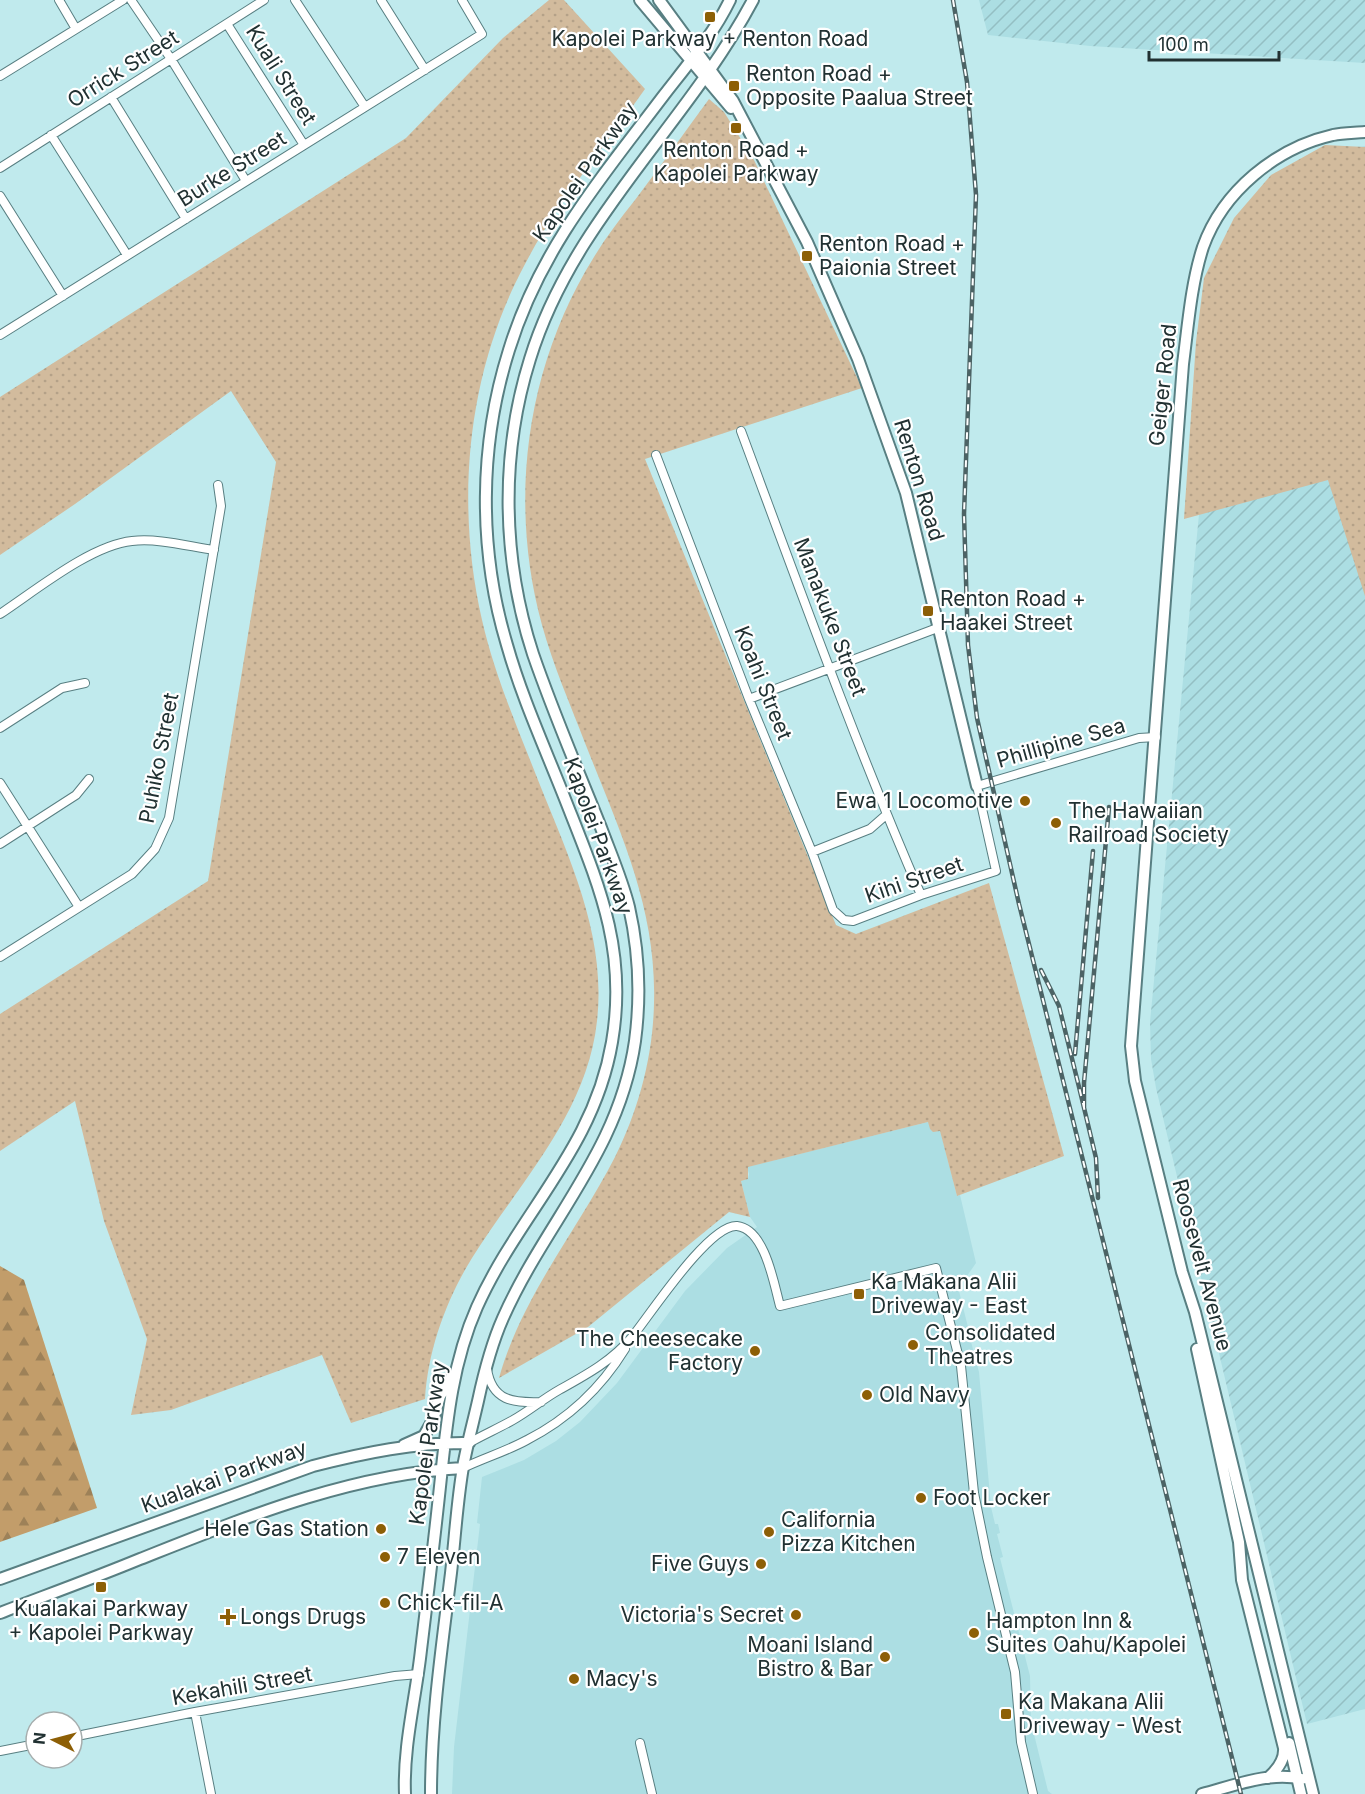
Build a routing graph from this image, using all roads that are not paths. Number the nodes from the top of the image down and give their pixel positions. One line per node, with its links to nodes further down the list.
1 (59, 0): 13 (street)
2 (123, 0): 13 (street)
3 (131, 0): 15 (street)
4 (264, 0): 12 (street, Orrick Street)
5 (295, 0): 21 (street)
6 (381, 0): 17 (street)
7 (462, 0): 17 (street, Burke Street)
8 (640, 0): 16 (main road, Renton Road)
9 (659, 0): 14 (main road, Renton Road)
10 (730, 0): 14 (main road, Kapolei Parkway)
11 (753, 0): 19 (main road, Kapolei Parkway)
12 (227, 24): 15 (street, Orrick Street); 24 (street, Kuali Street)
13 (76, 29): 18 (street)
14 (698, 52): 16 (main road, Kapolei Parkway); 19 (main road, Renton Road)
15 (171, 59): 20 (street, Orrick Street); 26 (street)
16 (690, 61): 19 (main road, Renton Road); 58 (main road, Kapolei Parkway)
17 (425, 70): 21 (street, Burke Street)
18 (2, 72)
19 (708, 74): 37 (main road, Renton Road); 57 (main road, Kapolei Parkway)
20 (111, 97): 23 (street, Orrick Street); 28 (street)
21 (365, 107): 24 (street, Burke Street)
22 (1365, 132): 42 (main road, Geiger Road)
23 (51, 135): 25 (street, Orrick Street); 29 (street)
24 (304, 145): 26 (street, Burke Street)
25 (0, 168)
26 (246, 181): 28 (street, Burke Street)
27 (0, 196): 30 (street)
28 (186, 219): 29 (street, Burke Street)
29 (127, 255): 30 (street, Burke Street)
30 (63, 296): 31 (street, Burke Street)
31 (0, 335)
32 (741, 432): 38 (street, Manakuke Street)
33 (656, 454): 40 (street, Koahi Street)
34 (218, 485): 35 (street, Puhiko Street)
35 (214, 550): 36 (street); 52 (street, Puhiko Street)
36 (0, 614)
37 (940, 627): 38 (street); 45 (main road, Renton Road)
38 (829, 668): 40 (street); 46 (street, Manakuke Street)
39 (85, 683): 41 (street)
40 (748, 699): 49 (street, Koahi Street)
41 (0, 728)
42 (1156, 737): 45 (street, Phillipine Sea); 55 (main road, Roosevelt Avenue)
43 (89, 779): 47 (street)
44 (0, 783): 47 (street)
45 (977, 786): 50 (street, Renton Road)
46 (886, 815): 49 (street); 51 (street, Manakuke Street)
47 (28, 826): 48 (street); 52 (street)
48 (0, 844)
49 (812, 852): 53 (street, Koahi Street)
50 (996, 871): 51 (street, Kihi Street)
51 (921, 895): 53 (street, Kihi Street)
52 (79, 907): 54 (street, Puhiko Street)
53 (844, 920)
54 (0, 957)
55 (1182, 1272): 65 (main road); 76 (main road, Roosevelt Avenue)
56 (631, 1339): 59 (street); 63 (street); 82 (street)
57 (486, 1364): 59 (street); 61 (main road, Kapolei Parkway)
58 (456, 1370): 60 (main road, Kapolei Parkway); 62 (main road)
59 (542, 1401): 61 (street)
60 (443, 1443): 61 (main road, Kualakai Parkway); 62 (main road, Kualakai Parkway); 64 (main road, Kapolei Parkway)
61 (468, 1443): 63 (main road, Kapolei Parkway)
62 (394, 1449): 66 (main road, Kualakai Parkway)
63 (463, 1468): 64 (main road); 80 (main road, Kapolei Parkway)
64 (442, 1469): 67 (main road); 68 (main road, Kapolei Parkway)
65 (1239, 1542): 74 (main road); 75 (main road)
66 (0, 1579)
67 (0, 1613)
68 (419, 1674): 69 (street, Kekahili Street); 79 (main road, Kapolei Parkway)
69 (195, 1712): 70 (street, Kekahili Street); 78 (street)
70 (84, 1735)
71 (640, 1743): 81 (street)
72 (24, 1746): 73 (street)
73 (0, 1751)
74 (1268, 1778): 75 (main road); 83 (main road)
75 (1297, 1778): 76 (main road); 77 (main road)
76 (1310, 1783): 77 (main road); 84 (main road, Roosevelt Avenue)
77 (1298, 1793)
78 (212, 1794)
79 (404, 1794)
80 (431, 1794)
81 (652, 1794)
82 (1033, 1794)
83 (1202, 1794)
84 (1313, 1794)

